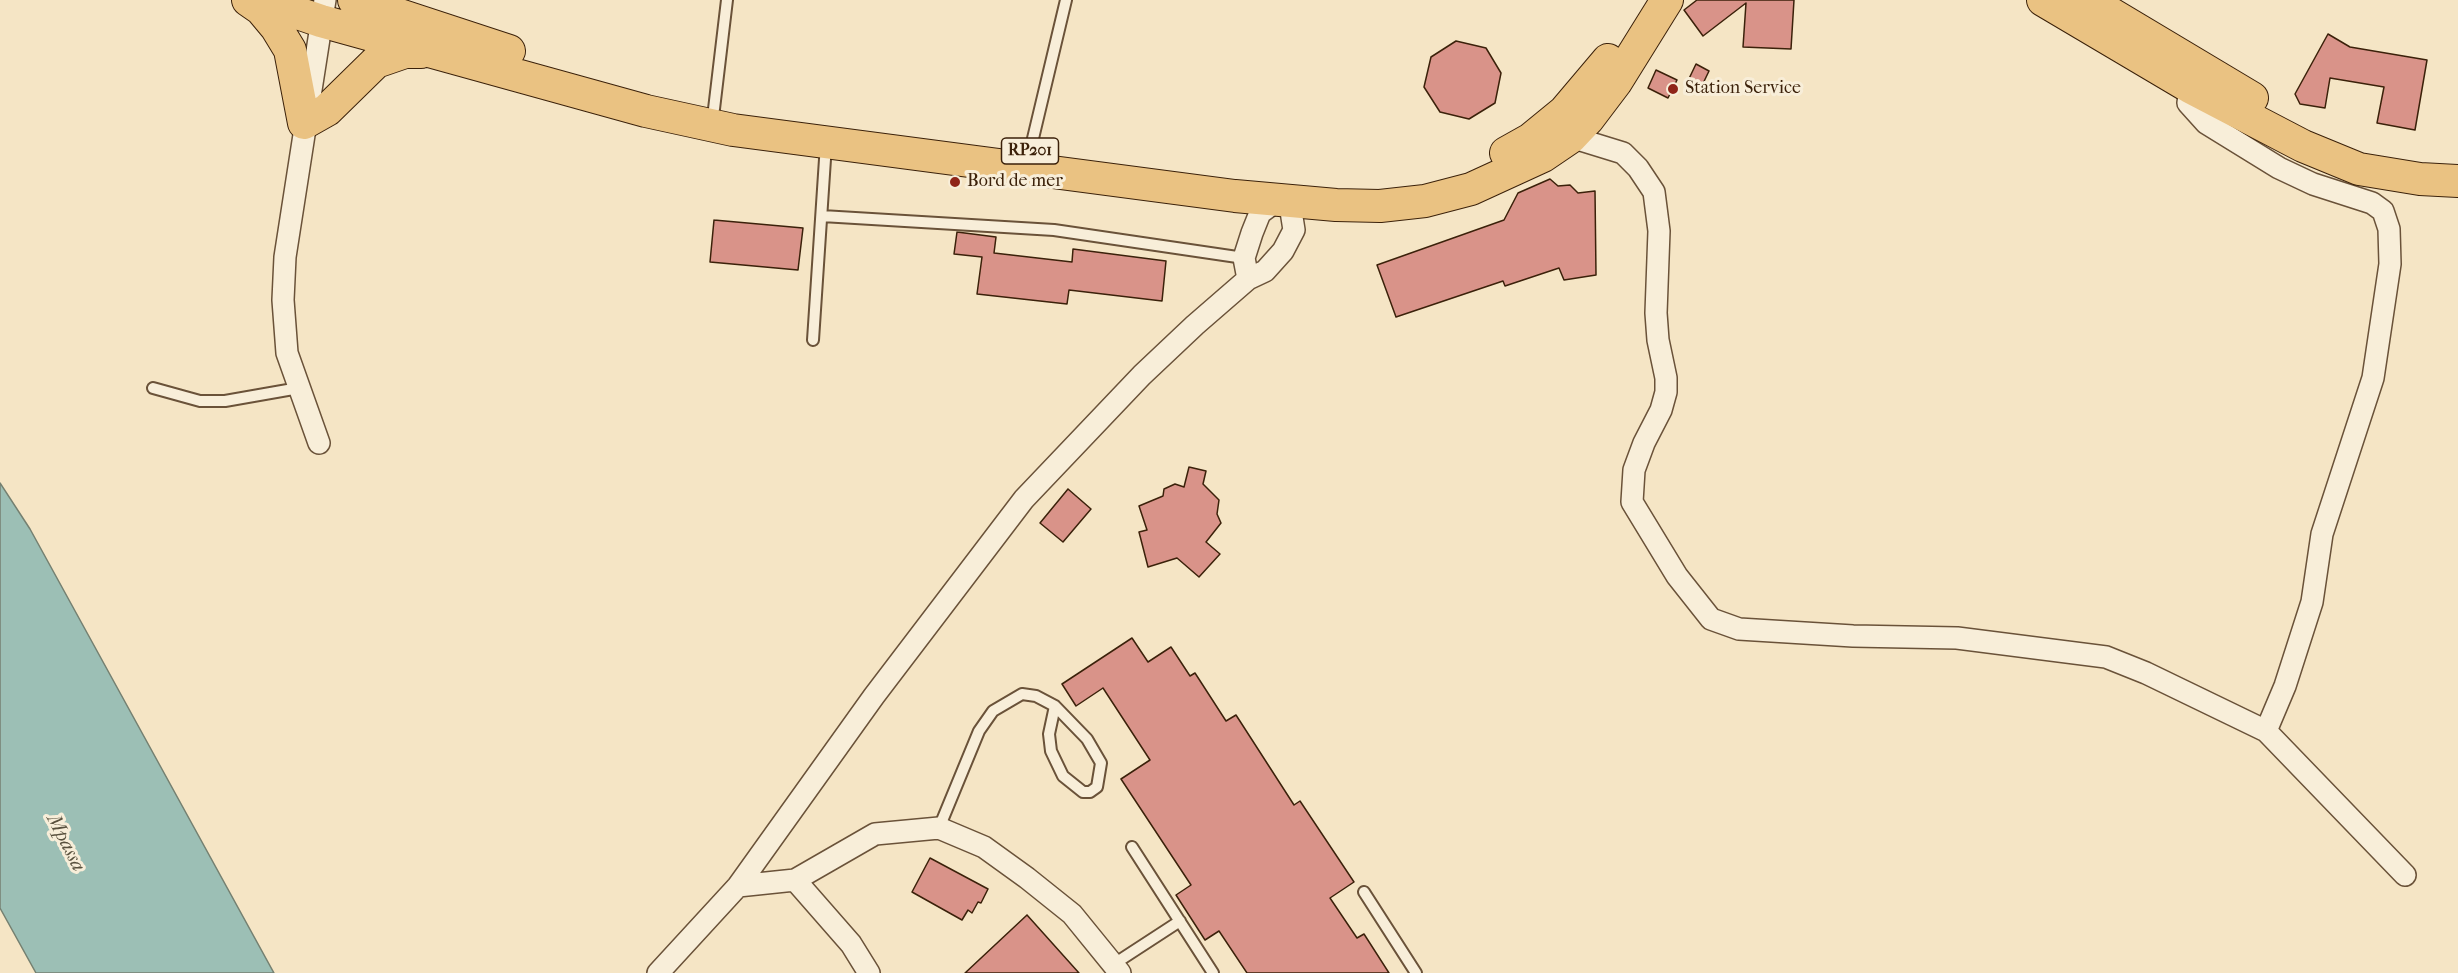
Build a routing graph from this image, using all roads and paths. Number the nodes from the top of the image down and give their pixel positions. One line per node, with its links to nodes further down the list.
1 (248, 0): 15 (main road)
2 (260, 0): 11 (main road, RP201)
3 (354, 0): 12 (main road, RP201)
4 (401, 0): 12 (main road)
5 (727, 0): 14 (lane)
6 (1066, 0): 18 (lane)
7 (1649, 0): 18 (main road, RP201)
8 (1666, 0): 16 (main road, RP201)
9 (2043, 0): 13 (main road)
10 (2088, 0): 13 (main road)
11 (323, 10): 12 (main road, RP201); 15 (street)
12 (438, 42): 14 (main road, RP201); 15 (main road); 17 (main road, RP201)
13 (2195, 77): 19 (main road); 20 (main road); 30 (street)
14 (714, 109): 18 (main road, RP201)
15 (304, 123): 27 (street)
16 (1571, 136): 21 (main road, RP201); 30 (street)
17 (827, 141): 21 (main road, RP201); 22 (lane)
18 (1030, 151)
19 (2458, 162)
20 (2458, 181)
21 (1279, 199): 23 (street); 24 (street)
22 (822, 216): 23 (lane); 25 (lane)
23 (1244, 258): 24 (street)
24 (1248, 279): 35 (street)
25 (813, 340)
26 (153, 388): 27 (lane)
27 (299, 388): 28 (street)
28 (319, 442)
29 (1055, 706): 29 (lane); 31 (lane)
30 (2266, 731): 33 (street)
31 (939, 828): 34 (street); 38 (street)
32 (1132, 847): 37 (lane)
33 (2405, 875)
34 (795, 880): 35 (street); 40 (street)
35 (738, 886): 39 (street)
36 (1364, 892): 42 (lane)
37 (1180, 921): 38 (lane); 41 (lane)
38 (1117, 969)
39 (658, 973)
40 (868, 973)
41 (1213, 973)
42 (1416, 973)

